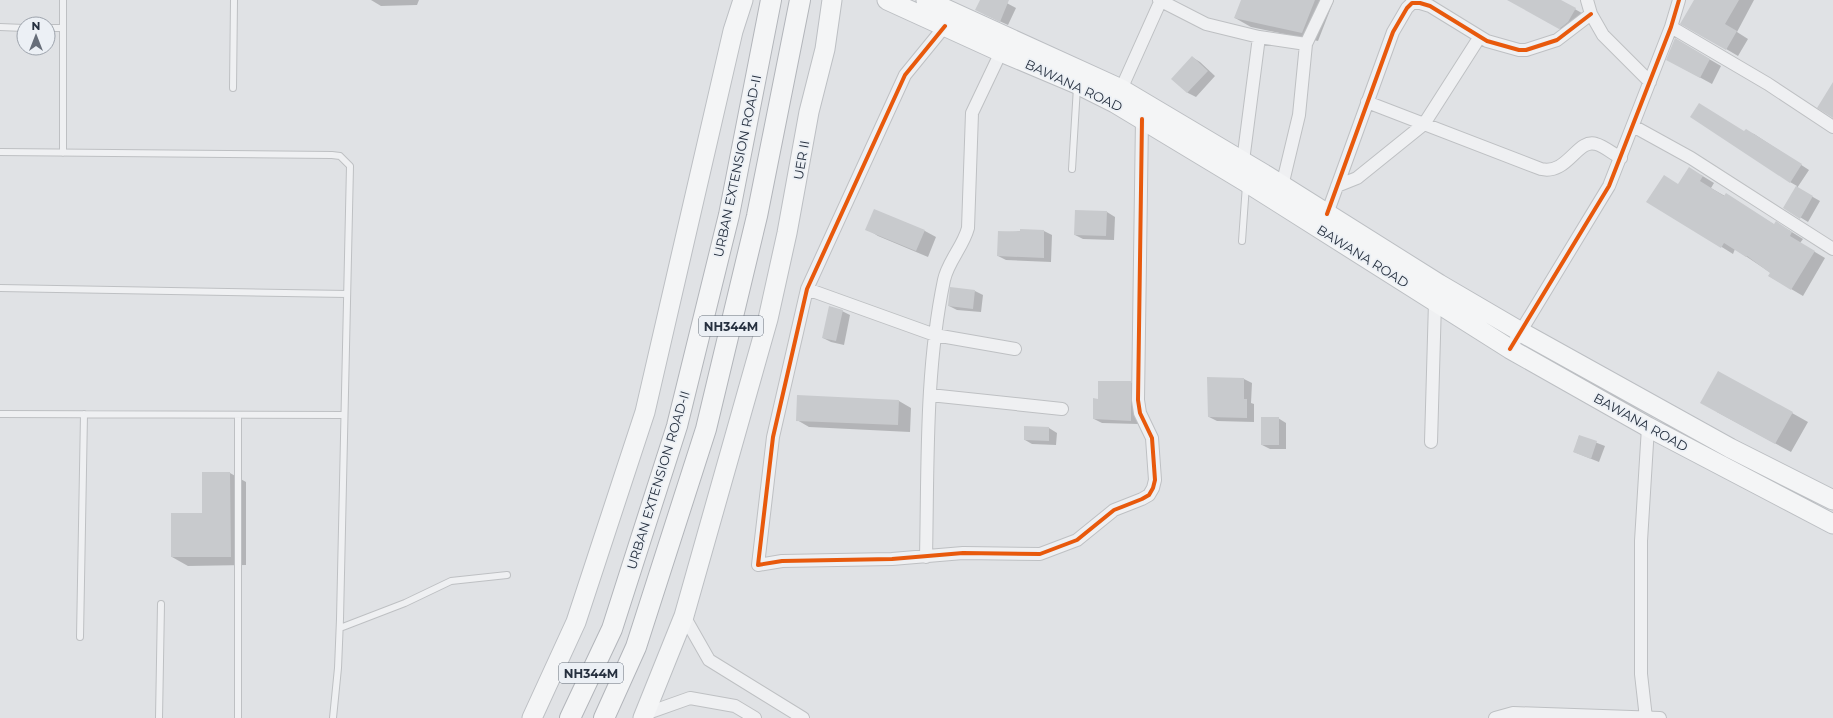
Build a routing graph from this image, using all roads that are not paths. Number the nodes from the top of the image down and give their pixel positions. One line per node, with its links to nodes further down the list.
1 (63, 0): 19 (lane)
2 (234, 0): 26 (lane)
3 (743, 0): 72 (main road)
4 (771, 0): 73 (highway, URBAN EXTENSION ROAD-II / NH344M)
5 (800, 0): 74 (highway, NH344M)
6 (832, 0): 65 (main road, UER II)
7 (887, 0): 14 (main road, BAWANA ROAD)
8 (926, 0): 27 (main road, BAWANA ROAD)
9 (1160, 0): 20 (street); 27 (street)
10 (1327, 0): 22 (street)
11 (1587, 0): 13 (street)
12 (1679, 0): 16 (street)
13 (1591, 14): 21 (street); 24 (street)
14 (945, 26): 23 (main road, BAWANA ROAD); 45 (street)
15 (0, 27): 17 (lane)
16 (1671, 27): 24 (street); 32 (street)
17 (16, 28)
18 (56, 28): 19 (lane)
19 (63, 28): 34 (lane)
20 (1259, 37): 22 (street); 36 (street)
21 (1479, 38): 28 (street); 30 (street)
22 (1306, 44): 39 (street)
23 (1001, 52): 25 (main road, BAWANA ROAD); 49 (street)
24 (1650, 82): 31 (street)
25 (1077, 84): 27 (main road, BAWANA ROAD); 37 (lane)
26 (233, 88)
27 (1118, 96): 29 (main road, BAWANA ROAD); 36 (main road, BAWANA ROAD)
28 (1367, 102): 30 (street); 40 (street)
29 (1142, 119): 38 (main road, BAWANA ROAD); 62 (street)
30 (1424, 124): 35 (street); 40 (street)
31 (1633, 126): 35 (street); 43 (street)
32 (1833, 127)
33 (0, 152): 34 (lane)
34 (63, 153): 46 (lane)
35 (1621, 158): 48 (street)
36 (1243, 161): 39 (main road, BAWANA ROAD)
37 (1072, 169)
38 (1246, 182): 42 (lane); 47 (main road, BAWANA ROAD)
39 (1282, 186): 41 (main road, BAWANA ROAD)
40 (1337, 186): 41 (street)
41 (1327, 214): 48 (main road, BAWANA ROAD)
42 (1242, 241)
43 (1833, 249)
44 (0, 288): 46 (lane)
45 (807, 289): 49 (street); 62 (street)
46 (347, 294): 56 (lane)
47 (1435, 302): 51 (main road, BAWANA ROAD); 59 (street)
48 (1521, 332): 51 (street); 60 (main road, BAWANA ROAD)
49 (935, 335): 50 (street); 52 (street)
50 (1015, 349)
51 (1510, 349): 58 (main road, BAWANA ROAD)
52 (930, 395): 53 (street); 62 (street)
53 (1062, 409)
54 (0, 414): 55 (lane)
55 (84, 414): 57 (lane); 67 (lane)
56 (344, 415): 57 (lane); 66 (lane)
57 (238, 416): 70 (lane)
58 (1648, 427): 61 (main road, BAWANA ROAD); 78 (street)
59 (1431, 442)
60 (1833, 500)
61 (1833, 524)
62 (926, 557)
63 (507, 575): 66 (lane)
64 (161, 604): 69 (lane)
65 (684, 616): 68 (main road, UER II); 76 (street)
66 (340, 628): 71 (lane)
67 (80, 637)
68 (644, 716): 75 (street)
69 (159, 718)
70 (238, 718)
71 (333, 718)
72 (532, 718)
73 (570, 718)
74 (604, 718)
75 (755, 718)
76 (803, 718)
77 (1495, 718): 78 (street)
78 (1646, 718): 79 (street)
79 (1660, 718)

